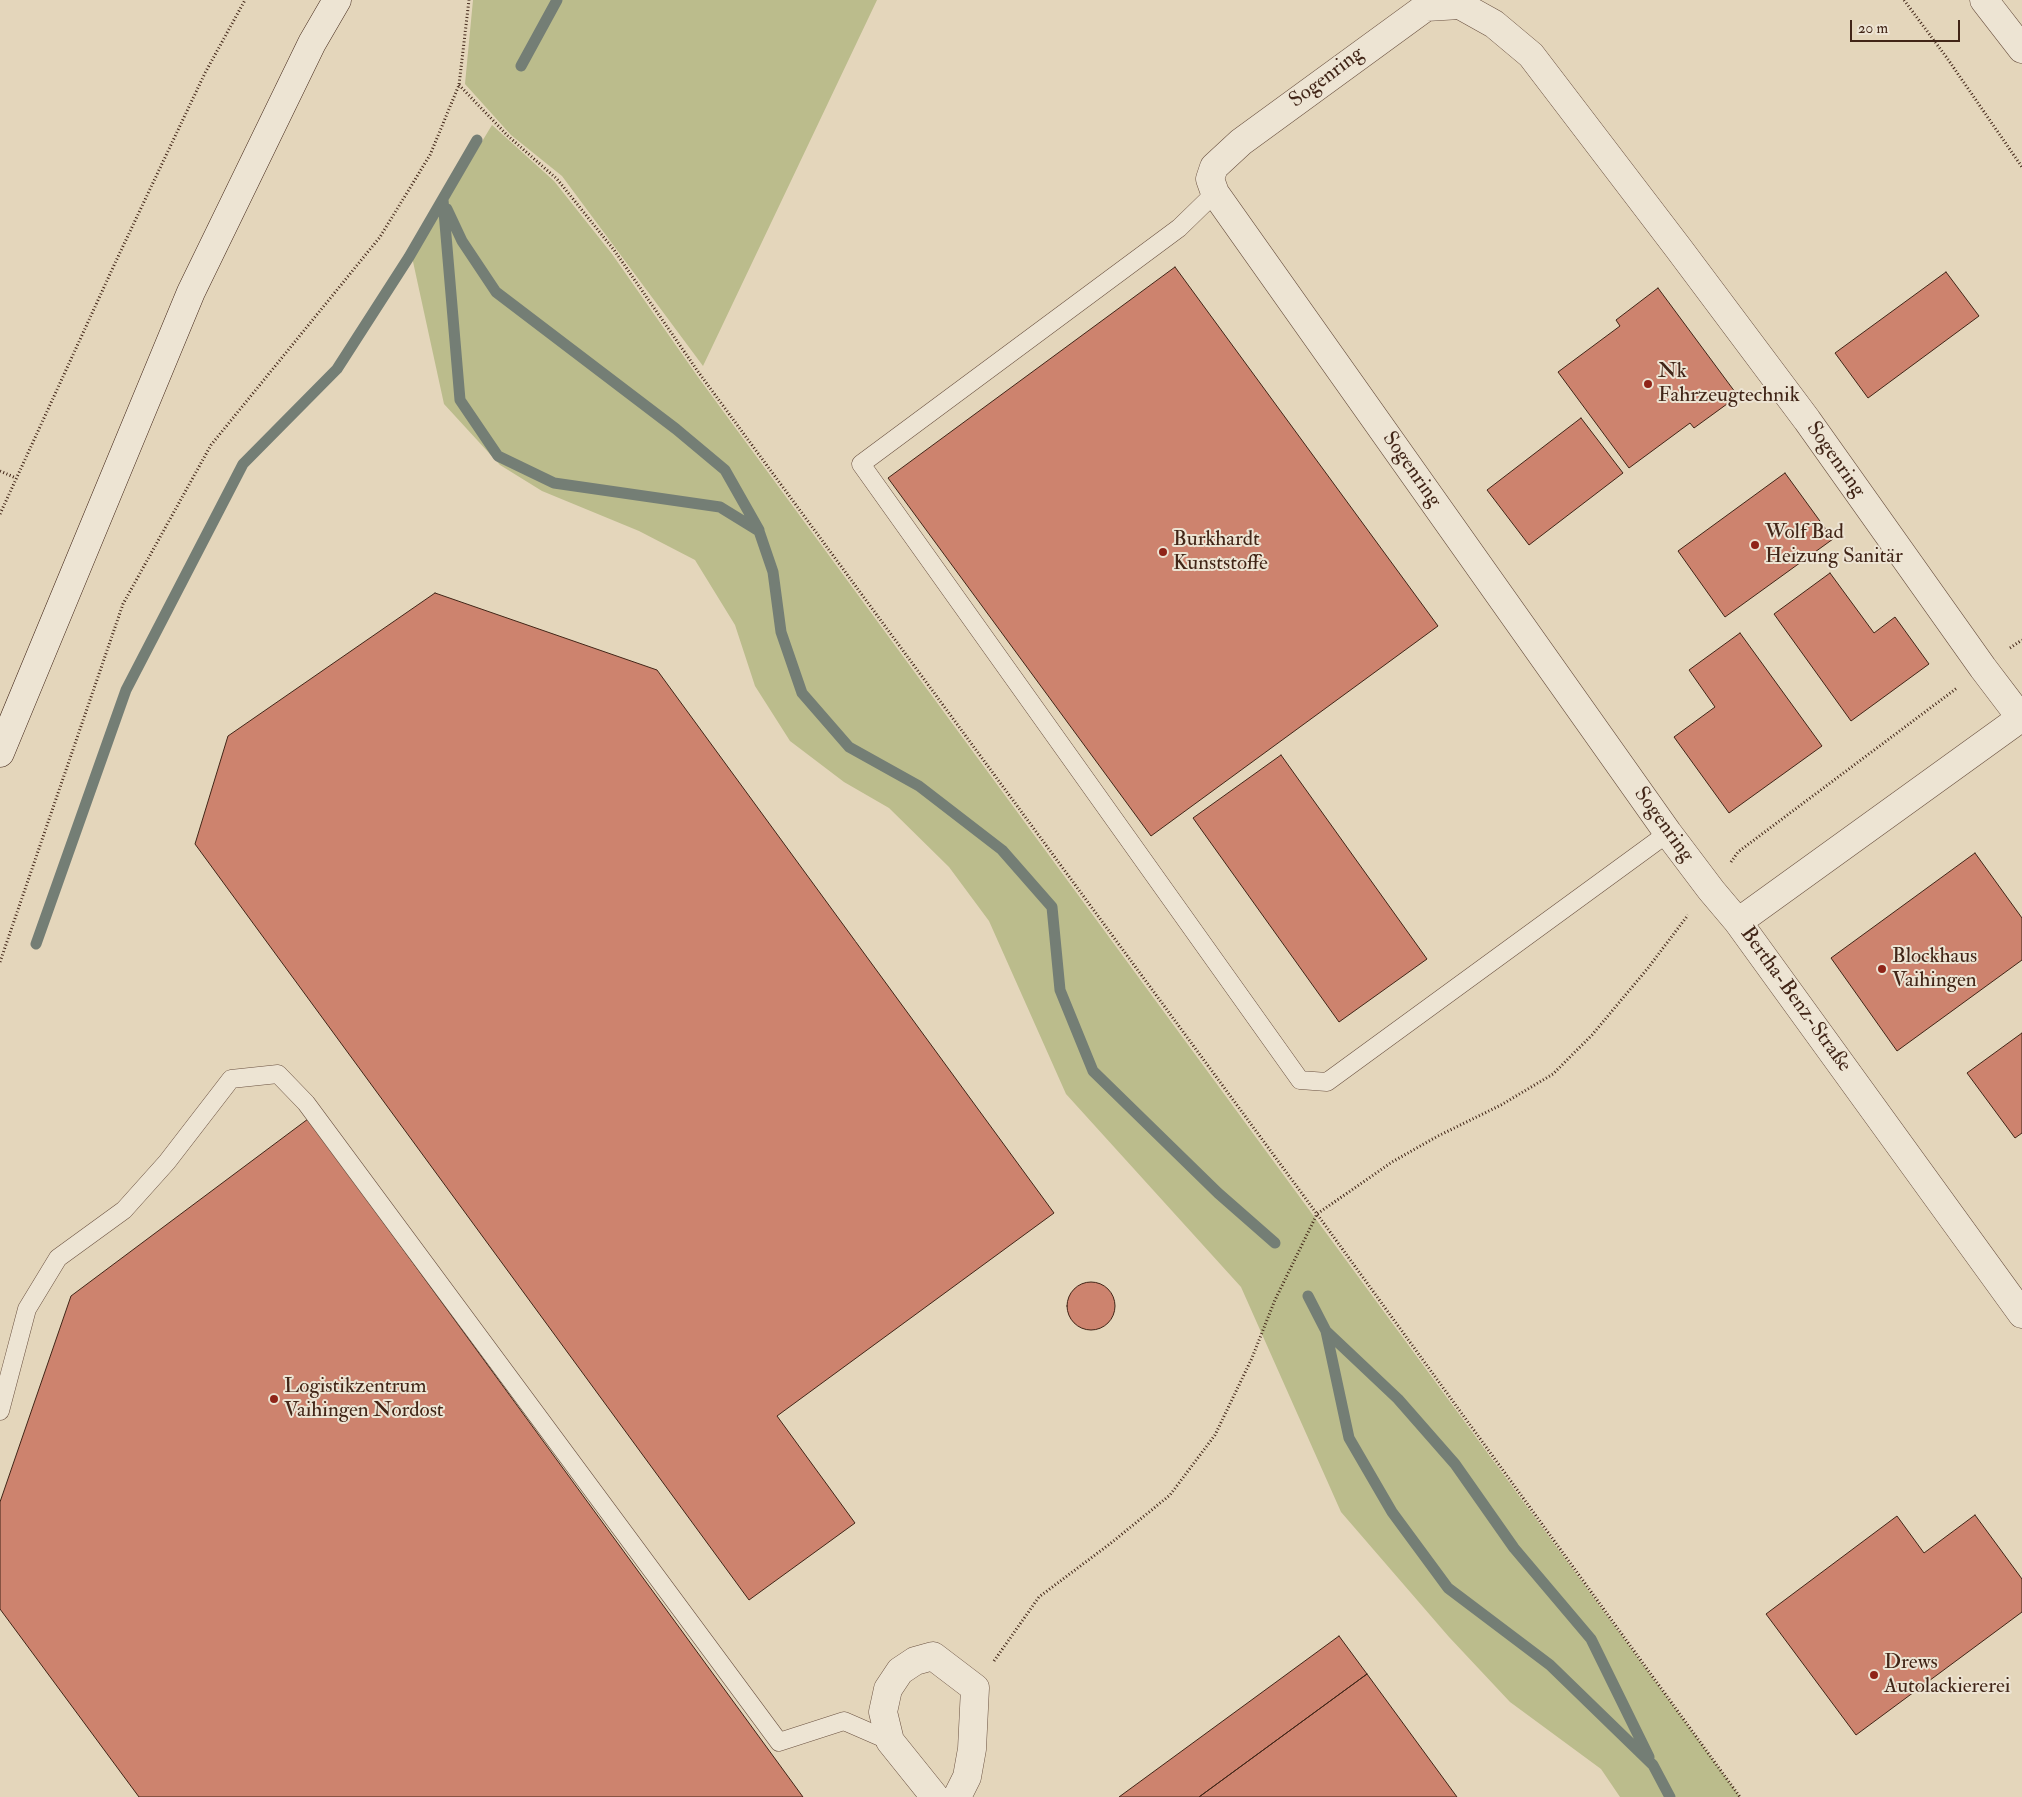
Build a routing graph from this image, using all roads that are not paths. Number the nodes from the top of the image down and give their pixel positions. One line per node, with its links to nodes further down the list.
1 (337, 0): 6 (street)
2 (1984, 0): 3 (street)
3 (2022, 49)
4 (1215, 194): 5 (street, Sogenring); 7 (street, Sogenring); 7 (lane)
5 (2021, 718): 8 (street, Bertha-Benz-Straße)
6 (0, 753)
7 (1668, 833): 8 (street, Sogenring)
8 (1738, 922): 9 (street, Bertha-Benz-Straße)
9 (2022, 1314)
10 (0, 1411): 11 (lane)
11 (890, 1741): 12 (street); 13 (street)
12 (935, 1797)
13 (957, 1797)

